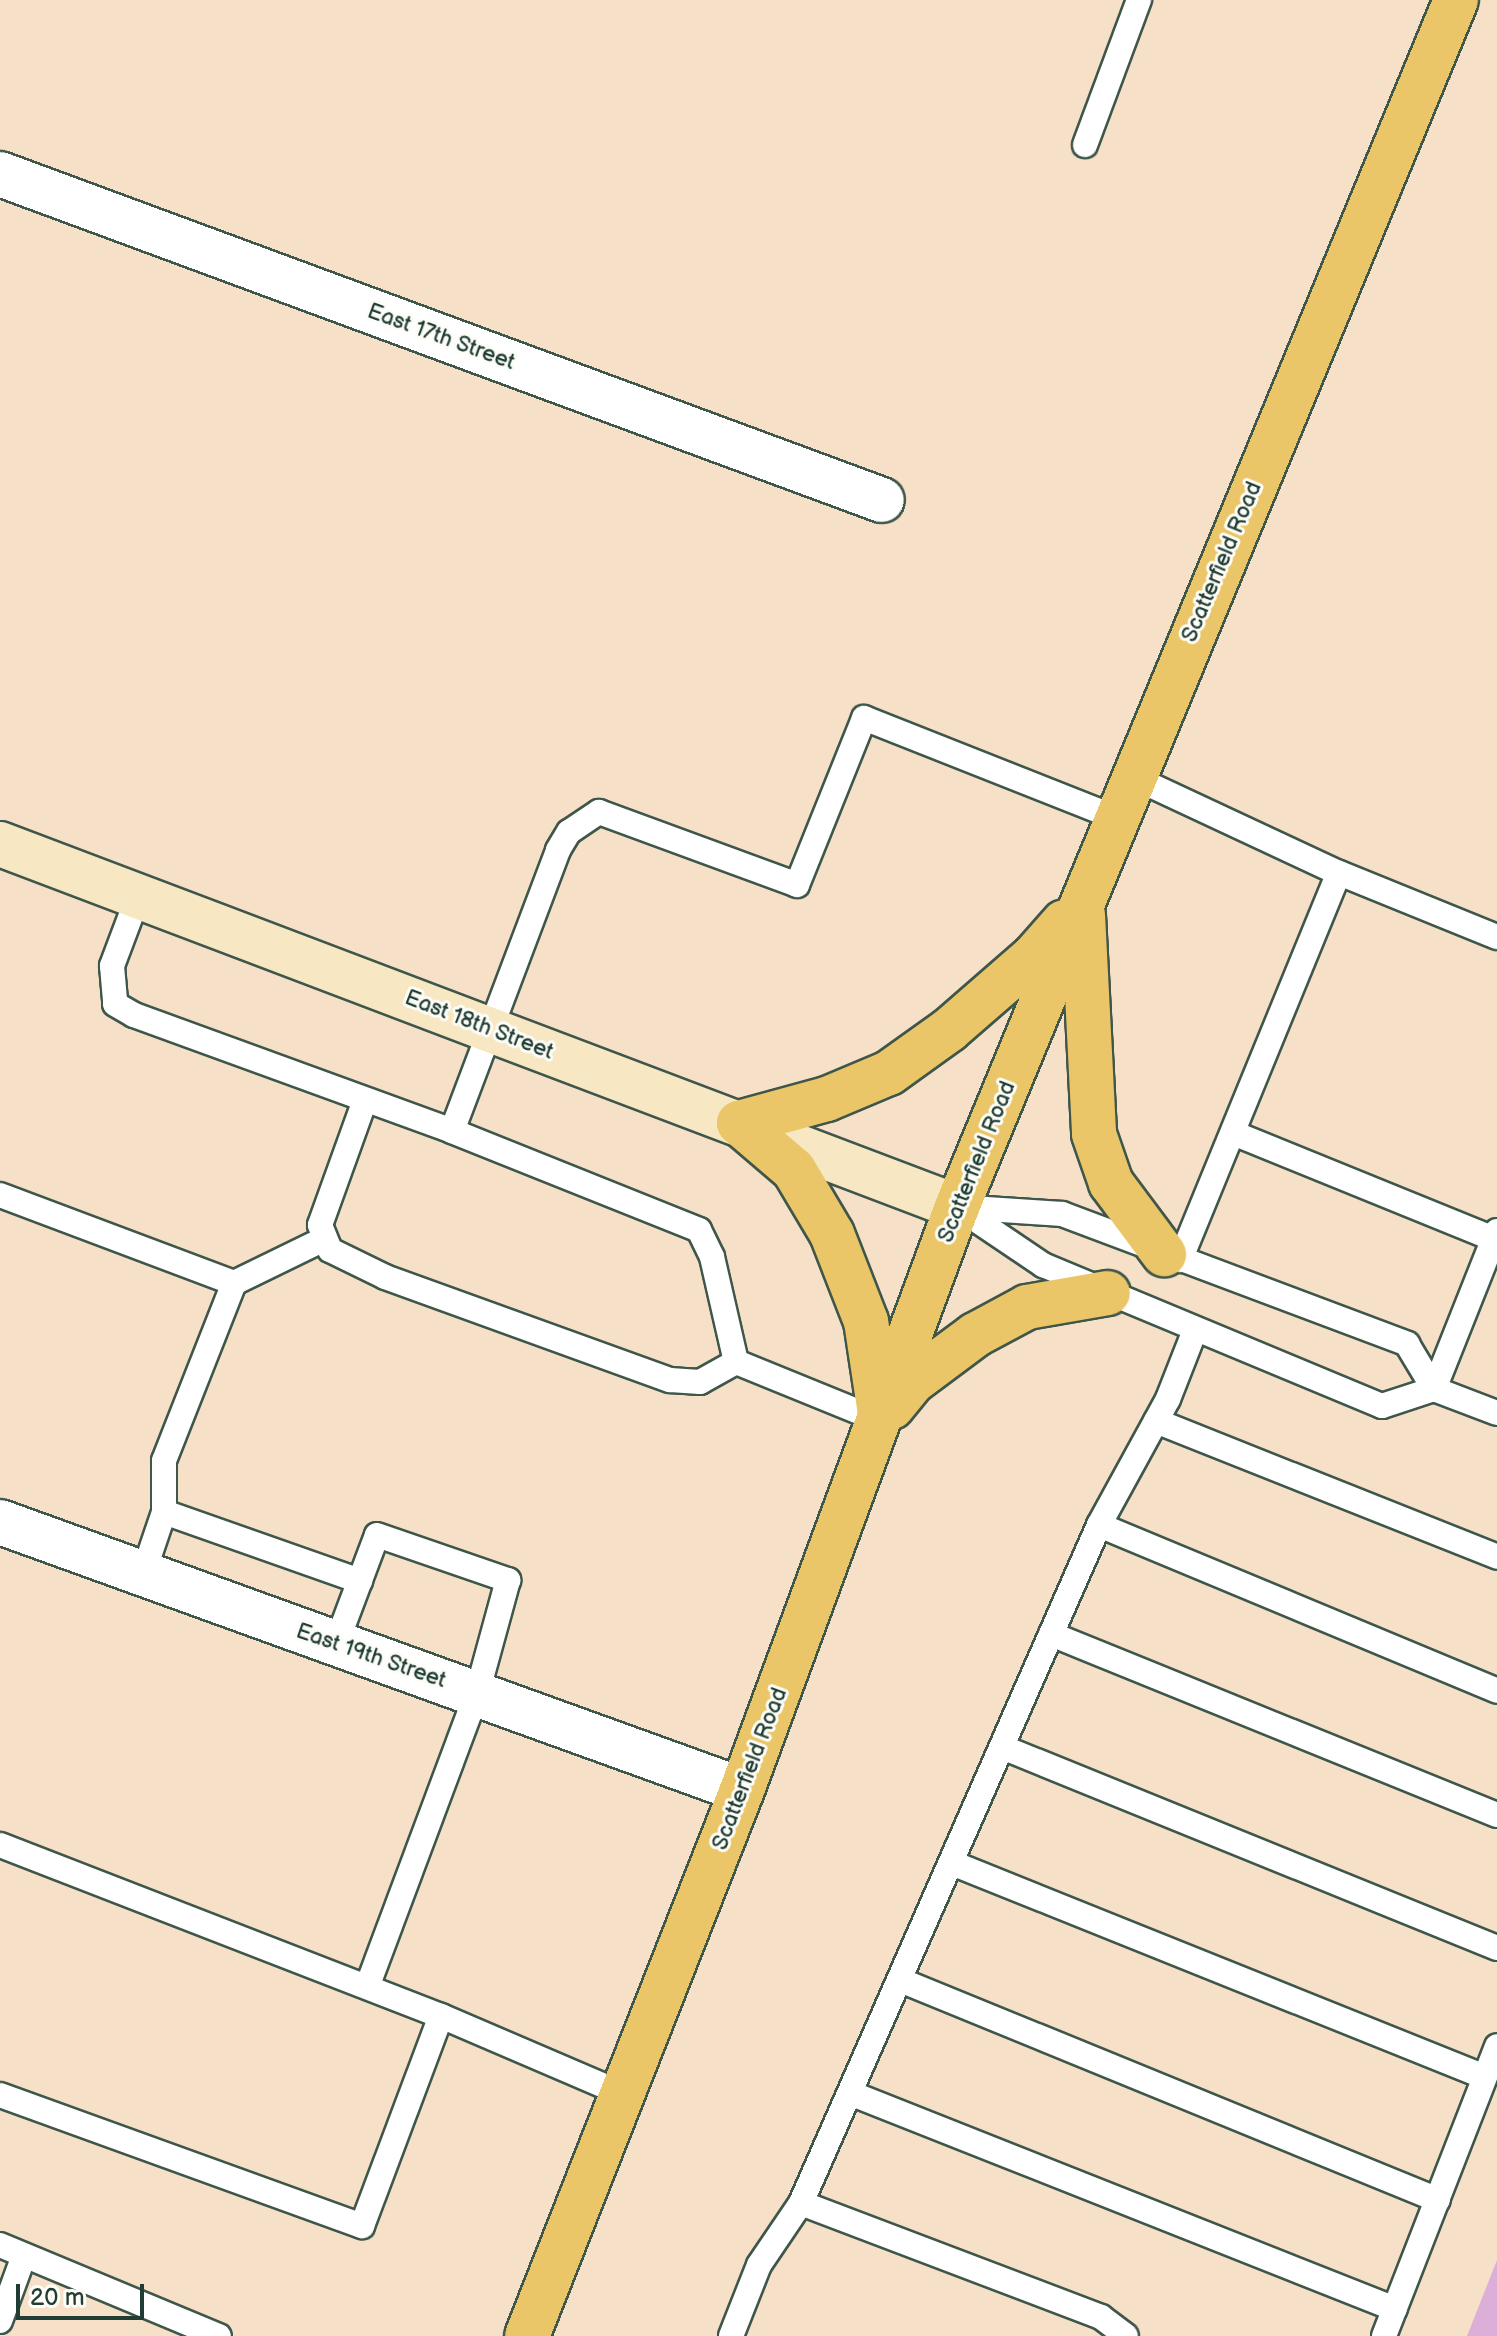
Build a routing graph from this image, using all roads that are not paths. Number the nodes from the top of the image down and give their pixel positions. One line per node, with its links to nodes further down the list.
1 (1139, 0): 3 (lane)
2 (1456, 0): 6 (main road, Scatterfield Road)
3 (1085, 145)
4 (0, 174): 5 (street, East 17th Street)
5 (882, 500)
6 (1133, 777): 7 (main road, Scatterfield Road); 9 (lane)
7 (1116, 818): 11 (main road, Scatterfield Road); 13 (lane)
8 (0, 844): 10 (street, East 18th Street)
9 (1339, 873): 12 (lane); 17 (lane)
10 (139, 894): 13 (street, East 18th Street); 14 (lane)
11 (1083, 900): 15 (main road); 19 (main road, Scatterfield Road); 22 (main road)
12 (1497, 937)
13 (490, 1029): 15 (street, East 18th Street); 16 (lane)
14 (365, 1100): 16 (lane); 21 (lane)
15 (739, 1123): 19 (street, East 18th Street); 30 (main road)
16 (452, 1131): 27 (lane)
17 (1233, 1133): 20 (lane); 22 (lane)
18 (0, 1195): 24 (lane)
19 (957, 1207): 22 (lane); 25 (lane); 30 (main road, Scatterfield Road)
20 (1496, 1235): 23 (lane)
21 (322, 1240): 24 (lane); 27 (lane)
22 (1172, 1257): 28 (lane)
23 (1489, 1276): 28 (lane)
24 (234, 1283): 32 (lane)
25 (1108, 1293): 26 (lane); 30 (main road)
26 (1195, 1330): 28 (lane); 31 (lane)
27 (736, 1362): 30 (lane)
28 (1434, 1389): 29 (lane)
29 (1497, 1413)
30 (881, 1421): 43 (main road, Scatterfield Road)
31 (1156, 1421): 34 (lane); 35 (lane)
32 (164, 1512): 36 (lane); 37 (lane)
33 (0, 1522): 36 (street, East 19th Street)
34 (1099, 1525): 38 (lane); 40 (lane)
35 (1497, 1557)
36 (143, 1574): 39 (street, East 19th Street)
37 (360, 1581): 39 (lane); 41 (lane)
38 (1051, 1634): 42 (lane); 44 (lane)
39 (336, 1644): 41 (street, East 19th Street)
40 (1497, 1691)
41 (477, 1693): 43 (street, East 19th Street); 49 (lane)
42 (1002, 1747): 46 (lane); 47 (lane)
43 (742, 1790): 54 (main road, Scatterfield Road)
44 (1497, 1815)
45 (0, 1845): 49 (lane)
46 (952, 1863): 48 (lane); 52 (lane)
47 (1497, 1948)
48 (900, 1980): 53 (lane); 56 (lane)
49 (368, 1985): 50 (lane)
50 (441, 2016): 54 (lane); 55 (lane)
51 (1497, 2046): 52 (lane)
52 (1485, 2077): 56 (lane)
53 (850, 2093): 57 (lane); 60 (lane)
54 (623, 2094): 63 (main road, Scatterfield Road)
55 (0, 2095)
56 (1438, 2200): 60 (lane)
57 (801, 2203): 64 (lane); 65 (lane)
58 (0, 2245): 59 (lane)
59 (23, 2258): 61 (lane); 62 (lane)
60 (1395, 2309): 66 (lane)
61 (0, 2321)
62 (219, 2336)
63 (527, 2336)
64 (731, 2336)
65 (1126, 2336)
66 (1384, 2336)

